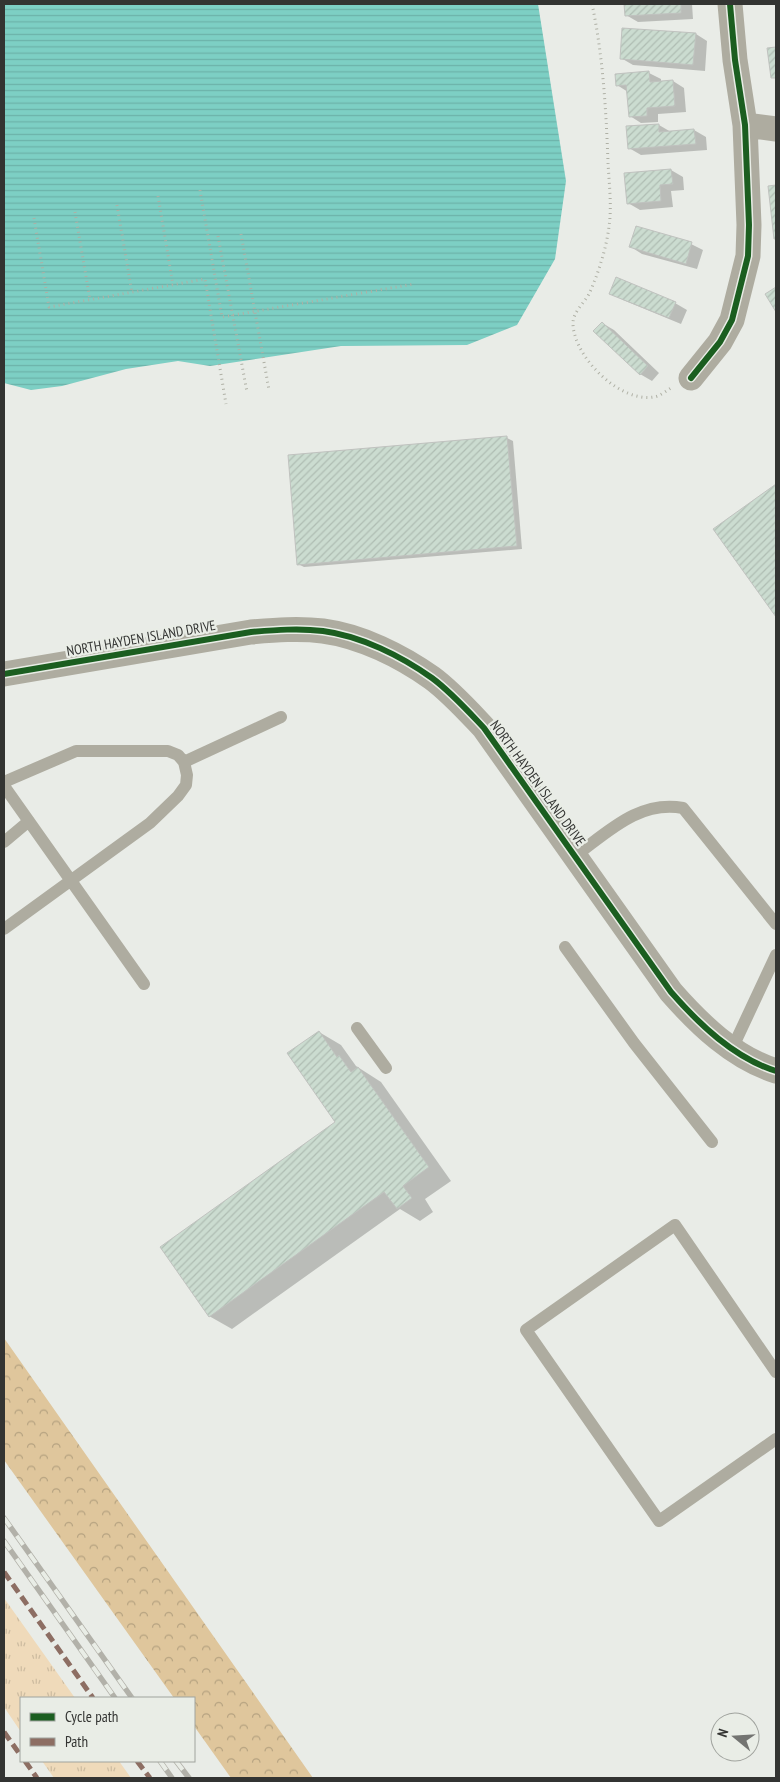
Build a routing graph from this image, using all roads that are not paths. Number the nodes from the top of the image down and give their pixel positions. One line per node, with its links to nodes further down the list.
1 (730, 4): 2 (street)
2 (745, 125): 3 (street); 4 (street)
3 (776, 129)
4 (690, 378)
5 (4, 674): 12 (street, NORTH HAYDEN ISLAND DRIVE)
6 (281, 716): 7 (lane)
7 (184, 762): 8 (lane); 13 (lane)
8 (4, 782)
9 (4, 786): 10 (lane)
10 (29, 821): 11 (lane); 13 (lane)
11 (4, 842)
12 (575, 856): 14 (lane); 20 (street, NORTH HAYDEN ISLAND DRIVE)
13 (71, 881): 15 (lane); 18 (lane)
14 (776, 924)
15 (4, 929)
16 (565, 947): 23 (lane)
17 (776, 955): 20 (lane)
18 (144, 984)
19 (356, 1028): 21 (lane)
20 (732, 1049): 22 (street, NORTH HAYDEN ISLAND DRIVE)
21 (386, 1068)
22 (776, 1072)
23 (712, 1142)
24 (776, 1372): 25 (lane)
25 (776, 1439)

